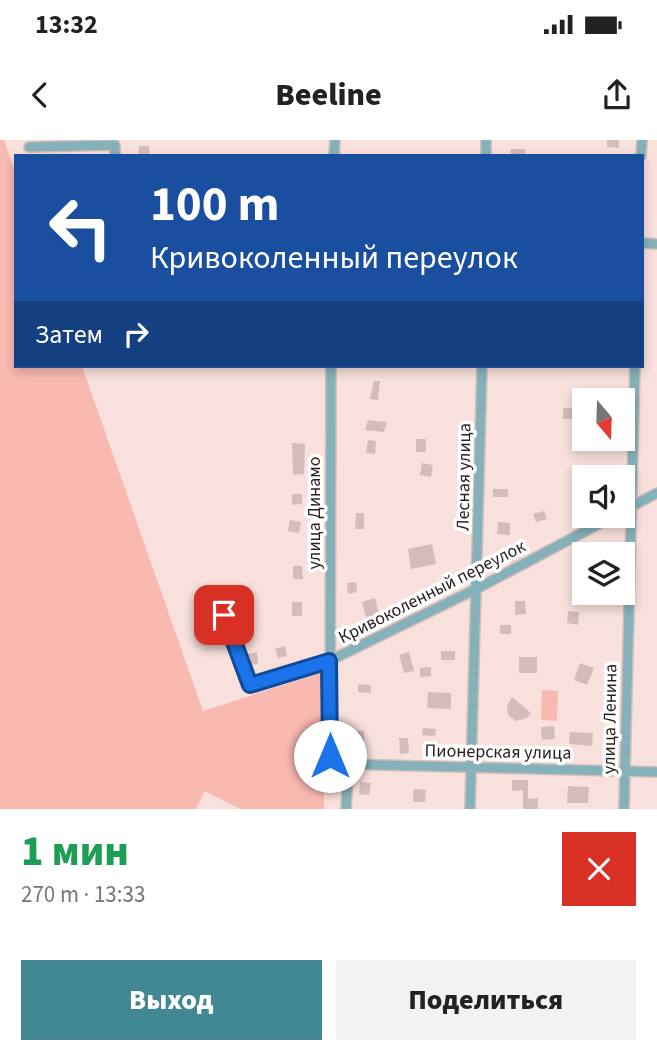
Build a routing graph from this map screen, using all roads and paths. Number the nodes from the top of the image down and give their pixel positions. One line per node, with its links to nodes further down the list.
1 (29, 147): 2 (street)
2 (115, 154)
3 (331, 368): 13 (street, улица Динамо)
4 (482, 368): 11 (street, Лесная улица)
5 (635, 368): 6 (street, улица Ленина)
6 (629, 465)
7 (657, 493): 8 (street)
8 (635, 505)
9 (591, 528): 11 (street, Кривоколенный переулок)
10 (627, 528): 16 (street, улица Ленина)
11 (478, 588): 13 (street, Кривоколенный переулок); 15 (street, Лесная улица)
12 (224, 615): 13 (street, Кривоколенный переулок)
13 (329, 661): 14 (street, улица Динамо)
14 (339, 764): 15 (street, Пионерская улица); 18 (street, улица Динамо)
15 (470, 765): 16 (street, Пионерская улица); 19 (street, Лесная улица)
16 (625, 771): 17 (street, Пионерская улица); 20 (street, улица Ленина)
17 (657, 772)
18 (346, 809)
19 (470, 809)
20 (624, 809)

